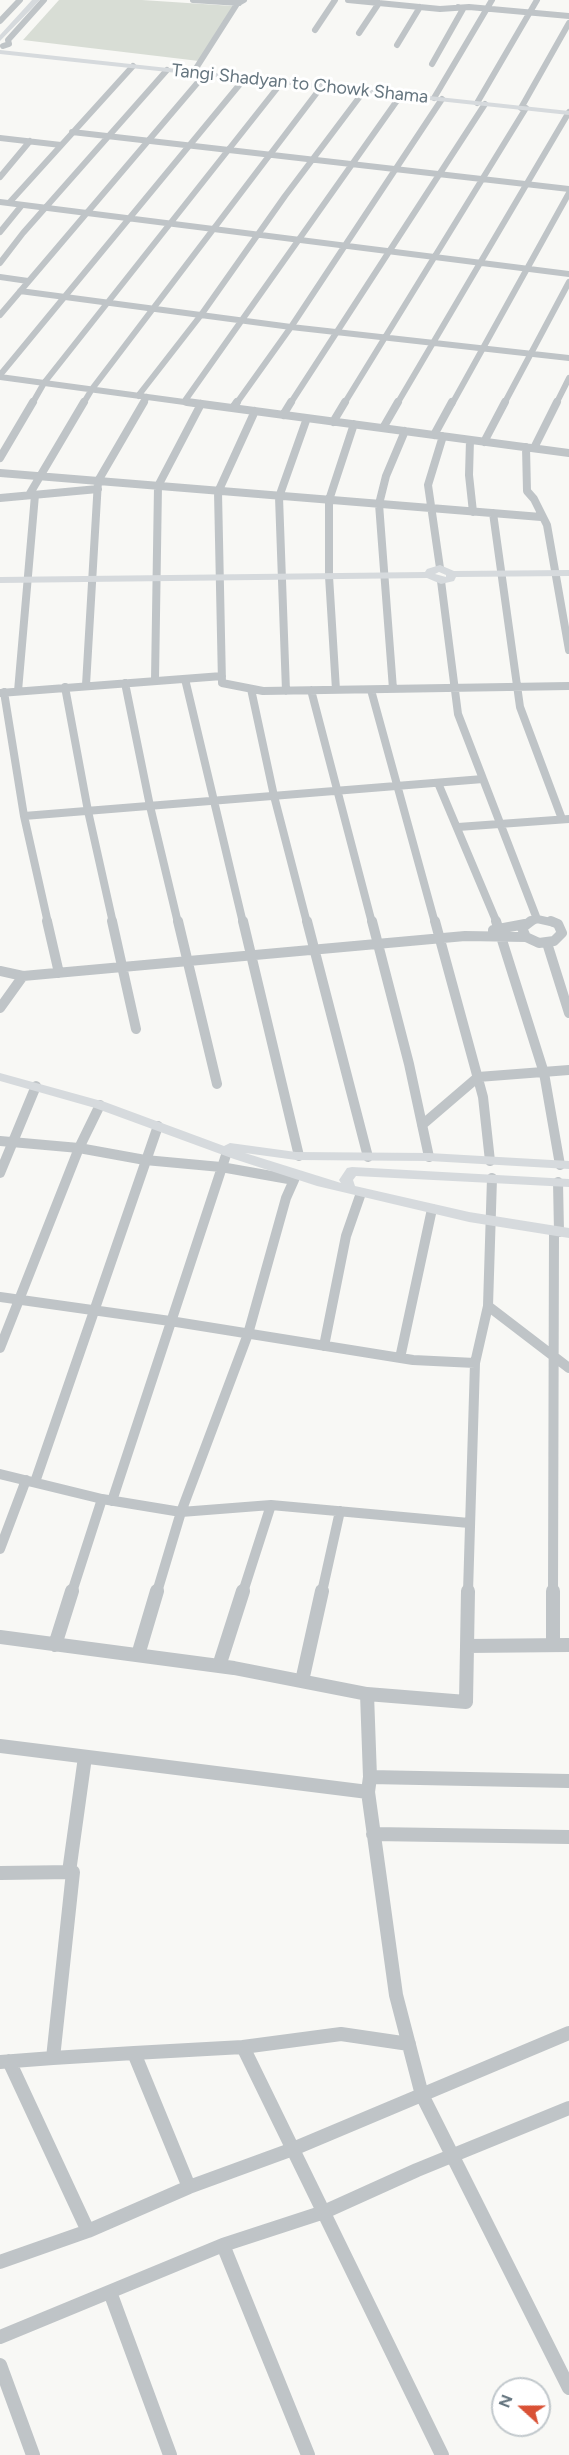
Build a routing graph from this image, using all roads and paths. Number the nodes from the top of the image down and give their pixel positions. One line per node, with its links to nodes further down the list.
1 (20, 0): 17 (street)
2 (27, 0): 19 (main road)
3 (36, 0): 23 (main road)
4 (44, 0): 23 (street)
5 (193, 0): 10 (street)
6 (335, 0): 20 (street)
7 (348, 0): 11 (street)
8 (492, 0): 14 (street)
9 (537, 0): 15 (street)
10 (242, 2): 27 (street)
11 (379, 3): 13 (street); 21 (street)
12 (457, 5): 13 (street); 14 (street); 24 (street)
13 (420, 7): 22 (street)
14 (487, 8): 15 (street); 34 (street)
15 (530, 12): 16 (street); 35 (street)
16 (569, 16)
17 (0, 21)
18 (569, 23): 36 (street)
19 (0, 28)
20 (315, 30)
21 (359, 33)
22 (397, 45)
23 (1, 47): 25 (main road, Tangi Shadyan to Chowk Shama)
24 (432, 64)
25 (133, 66): 26 (main road, Tangi Shadyan to Chowk Shama); 38 (street)
26 (168, 70): 27 (main road, Tangi Shadyan to Chowk Shama); 39 (street)
27 (193, 73): 28 (main road, Tangi Shadyan to Chowk Shama)
28 (205, 74): 29 (main road, Tangi Shadyan to Chowk Shama); 42 (street)
29 (245, 78): 30 (main road, Tangi Shadyan to Chowk Shama); 45 (street)
30 (282, 82): 31 (main road, Tangi Shadyan to Chowk Shama); 46 (street)
31 (322, 86): 32 (main road, Tangi Shadyan to Chowk Shama); 47 (street)
32 (363, 91): 33 (main road, Tangi Shadyan to Chowk Shama); 48 (street)
33 (401, 95): 34 (main road, Tangi Shadyan to Chowk Shama); 49 (street)
34 (438, 99): 35 (main road, Tangi Shadyan to Chowk Shama); 50 (street)
35 (481, 104): 36 (main road, Tangi Shadyan to Chowk Shama); 51 (street)
36 (524, 108): 37 (main road, Tangi Shadyan to Chowk Shama); 53 (street)
37 (569, 112): 54 (street)
38 (72, 132): 39 (street); 43 (street)
39 (108, 136): 42 (street); 59 (street)
40 (3, 138): 41 (street); 44 (street)
41 (30, 141): 43 (street); 52 (street)
42 (148, 141): 45 (street); 60 (street)
43 (61, 145): 57 (street)
44 (0, 146)
45 (188, 146): 46 (street); 61 (street)
46 (228, 150): 47 (street); 62 (street)
47 (269, 155): 48 (street); 63 (street)
48 (314, 160): 49 (street); 65 (street)
49 (351, 165): 50 (street); 66 (street)
50 (394, 170): 51 (street); 67 (street)
51 (439, 175): 53 (street); 68 (street)
52 (0, 177)
53 (484, 180): 54 (street); 69 (street)
54 (528, 184): 55 (street); 70 (street)
55 (569, 191): 72 (street)
56 (0, 202): 57 (street)
57 (9, 203): 58 (street)
58 (22, 205): 59 (street); 64 (street)
59 (46, 208): 60 (street); 71 (street)
60 (87, 213): 61 (street); 75 (street)
61 (128, 218): 62 (street); 78 (street)
62 (170, 224): 63 (street); 79 (street)
63 (212, 229): 65 (street); 80 (street)
64 (0, 232)
65 (258, 234): 66 (street); 82 (street)
66 (300, 240): 67 (street); 83 (street)
67 (345, 246): 68 (street); 84 (street)
68 (390, 251): 69 (street); 85 (street)
69 (435, 257): 70 (street); 86 (street)
70 (480, 262): 72 (street); 87 (street)
71 (0, 263)
72 (527, 268): 73 (street); 88 (street)
73 (569, 274)
74 (0, 277): 75 (street)
75 (28, 280): 77 (street)
76 (569, 282): 89 (street)
77 (20, 291): 78 (street); 81 (street)
78 (63, 297): 79 (street); 91 (street)
79 (106, 303): 80 (street); 93 (street)
80 (152, 309): 82 (street); 94 (street)
81 (0, 315)
82 (201, 315): 83 (street); 95 (street)
83 (243, 321): 84 (street); 97 (street)
84 (291, 327): 85 (street); 99 (street)
85 (337, 332): 86 (street); 101 (street)
86 (385, 338): 87 (street); 103 (street)
87 (434, 343): 88 (street); 105 (street)
88 (482, 349): 89 (street); 107 (street)
89 (531, 354): 90 (street); 110 (street)
90 (569, 358)
91 (0, 376): 93 (street)
92 (569, 378): 111 (street)
93 (44, 383): 94 (street); 113 (street)
94 (92, 389): 95 (street); 115 (street)
95 (138, 396): 96 (street)
96 (147, 397): 97 (street); 116 (street)
97 (184, 402): 98 (street)
98 (201, 404): 99 (street); 117 (street)
99 (233, 408): 100 (street)
100 (255, 411): 101 (street); 118 (street)
101 (283, 415): 102 (street)
102 (307, 418): 103 (street); 120 (street)
103 (333, 422): 104 (street)
104 (354, 424): 105 (street); 122 (street)
105 (383, 428): 106 (street)
106 (405, 431): 107 (street); 123 (street)
107 (434, 435): 108 (street)
108 (443, 436): 109 (street); 124 (street)
109 (470, 440): 110 (street); 125 (street)
110 (484, 442): 111 (street)
111 (530, 448): 112 (street); 127 (street)
112 (569, 453)
113 (0, 458)
114 (0, 473): 115 (street)
115 (40, 477): 116 (street); 119 (street)
116 (98, 485): 117 (street); 119 (street); 138 (street)
117 (158, 486): 118 (street); 136 (street)
118 (218, 492): 120 (street); 139 (street)
119 (32, 495): 121 (street); 140 (street)
120 (279, 496): 122 (street); 137 (street)
121 (0, 498)
122 (328, 500): 123 (street); 135 (street)
123 (379, 504): 124 (street); 133 (street)
124 (432, 508): 125 (street); 128 (street)
125 (473, 512): 126 (street)
126 (494, 513): 127 (street); 129 (street)
127 (541, 517): 130 (street)
128 (440, 568): 132 (main road); 134 (main road)
129 (500, 573): 130 (main road); 132 (main road); 151 (street)
130 (556, 573): 131 (main road); 143 (street)
131 (569, 573)
132 (452, 574): 142 (main road)
133 (383, 575): 134 (main road); 135 (main road); 154 (street)
134 (429, 575): 142 (main road)
135 (329, 576): 137 (main road); 156 (street)
136 (157, 577): 138 (main road); 139 (main road); 146 (street)
137 (281, 577): 139 (main road); 159 (street)
138 (92, 578): 140 (main road); 148 (street)
139 (219, 578): 144 (street)
140 (26, 579): 141 (main road); 158 (street)
141 (0, 580)
142 (441, 581): 153 (street)
143 (569, 650)
144 (222, 676): 145 (street); 152 (street)
145 (185, 679): 146 (street); 168 (street)
146 (155, 681): 147 (street)
147 (125, 682): 148 (street); 169 (street)
148 (86, 685): 150 (street)
149 (569, 686): 151 (street)
150 (65, 687): 158 (street); 170 (street)
151 (516, 687): 153 (street); 172 (street)
152 (251, 688): 159 (street); 167 (street)
153 (454, 688): 154 (street); 163 (street)
154 (393, 689): 157 (street)
155 (311, 690): 156 (street); 159 (street); 166 (street)
156 (336, 690): 157 (street)
157 (371, 690): 165 (street)
158 (18, 691): 160 (street)
159 (286, 691)
160 (2, 692): 161 (street)
161 (13, 747): 162 (street); 171 (street)
162 (0, 748)
163 (483, 779): 164 (street); 173 (street)
164 (438, 783): 165 (street); 174 (street)
165 (398, 786): 166 (street); 183 (street)
166 (338, 791): 167 (street); 185 (street)
167 (274, 796): 168 (street); 186 (street)
168 (213, 801): 169 (street); 187 (street)
169 (150, 806): 170 (street); 188 (street)
170 (88, 811): 171 (street); 189 (street)
171 (24, 816): 191 (street)
172 (565, 819): 173 (street)
173 (500, 823): 174 (street); 175 (street)
174 (458, 827): 180 (street)
175 (537, 919): 176 (street); 178 (street)
176 (552, 921): 177 (street); 182 (street)
177 (569, 921)
178 (525, 924): 180 (street); 181 (street)
179 (569, 931): 182 (street)
180 (500, 932): 181 (street); 183 (street); 197 (street)
181 (526, 937): 184 (street)
182 (559, 937): 184 (street)
183 (440, 938): 185 (street); 199 (street)
184 (547, 942): 194 (street)
185 (377, 944): 186 (street); 203 (street)
186 (315, 949): 187 (street); 211 (street)
187 (251, 955): 188 (street); 210 (street)
188 (187, 960): 189 (street); 200 (street)
189 (122, 966): 191 (street); 195 (street)
190 (0, 971): 192 (street)
191 (58, 973): 192 (street)
192 (23, 976): 193 (street)
193 (0, 1008)
194 (569, 1013)
195 (136, 1029)
196 (569, 1070): 197 (street)
197 (544, 1073): 199 (street); 215 (street)
198 (0, 1077): 201 (main road)
199 (478, 1077): 203 (street); 214 (street)
200 (217, 1084)
201 (36, 1086): 202 (main road); 206 (street)
202 (100, 1105): 204 (main road); 208 (street)
203 (422, 1125): 212 (street)
204 (158, 1126): 207 (main road); 213 (street)
205 (0, 1141): 206 (street)
206 (13, 1142): 208 (street); 217 (street)
207 (204, 1143): 209 (main road); 210 (main road)
208 (79, 1148): 213 (street); 226 (street)
209 (227, 1152): 216 (street); 218 (main road)
210 (299, 1156): 211 (main road)
211 (368, 1157): 212 (main road)
212 (429, 1157): 214 (main road)
213 (145, 1160): 216 (street); 228 (street)
214 (490, 1161): 215 (main road)
215 (564, 1165)
216 (221, 1167): 218 (street); 229 (street)
217 (0, 1173)
218 (295, 1177): 221 (main road); 230 (street)
219 (492, 1178): 220 (main road); 221 (main road); 223 (street)
220 (564, 1182): 224 (street)
221 (356, 1192): 222 (main road); 231 (street)
222 (432, 1209): 223 (main road); 233 (street)
223 (490, 1221): 224 (main road); 227 (street)
224 (561, 1232): 234 (street)
225 (0, 1297): 226 (street)
226 (17, 1300): 228 (street); 232 (street)
227 (488, 1306): 234 (street); 235 (street)
228 (93, 1311): 229 (street); 238 (street)
229 (170, 1321): 230 (street); 239 (street)
230 (248, 1334): 231 (street); 242 (street)
231 (324, 1346): 233 (street)
232 (0, 1348)
233 (400, 1358): 235 (street)
234 (553, 1358): 236 (street); 247 (street)
235 (475, 1363): 243 (street)
236 (569, 1368)
237 (0, 1474): 238 (street)
238 (30, 1481): 239 (street); 244 (street)
239 (107, 1500): 242 (street); 246 (street)
240 (271, 1505): 241 (street); 242 (street); 251 (street)
241 (340, 1511): 243 (street); 252 (street)
242 (181, 1512): 250 (street)
243 (469, 1523): 249 (street)
244 (0, 1549)
245 (0, 1637): 246 (street)
246 (55, 1645): 250 (street)
247 (553, 1645): 248 (street); 249 (street)
248 (569, 1645)
249 (467, 1646): 253 (street)
250 (138, 1655): 251 (street)
251 (219, 1666): 252 (street)
252 (302, 1681): 253 (street)
253 (367, 1694): 256 (street)
254 (0, 1746): 255 (street)
255 (85, 1757): 258 (street); 261 (street)
256 (370, 1777): 257 (street); 258 (street)
257 (569, 1781)
258 (368, 1792): 259 (street)
259 (373, 1834): 260 (street); 264 (street)
260 (569, 1837)
261 (69, 1872): 262 (street); 267 (street)
262 (0, 1873)
263 (569, 2033): 269 (street)
264 (410, 2044): 265 (street); 269 (street)
265 (243, 2047): 266 (street); 271 (street)
266 (134, 2053): 267 (street); 273 (street)
267 (53, 2058): 268 (street)
268 (5, 2061): 275 (street)
269 (422, 2095): 271 (street); 272 (street)
270 (569, 2108): 272 (street)
271 (293, 2149): 273 (street); 274 (street)
272 (454, 2156): 274 (street); 281 (street)
273 (189, 2187): 275 (street)
274 (324, 2212): 276 (street); 285 (street)
275 (88, 2231): 277 (street)
276 (223, 2245): 278 (street); 284 (street)
277 (0, 2262)
278 (110, 2292): 279 (street); 283 (street)
279 (0, 2337)
280 (0, 2366): 282 (street)
281 (569, 2388)
282 (33, 2455)
283 (170, 2455)
284 (308, 2455)
285 (442, 2455)

